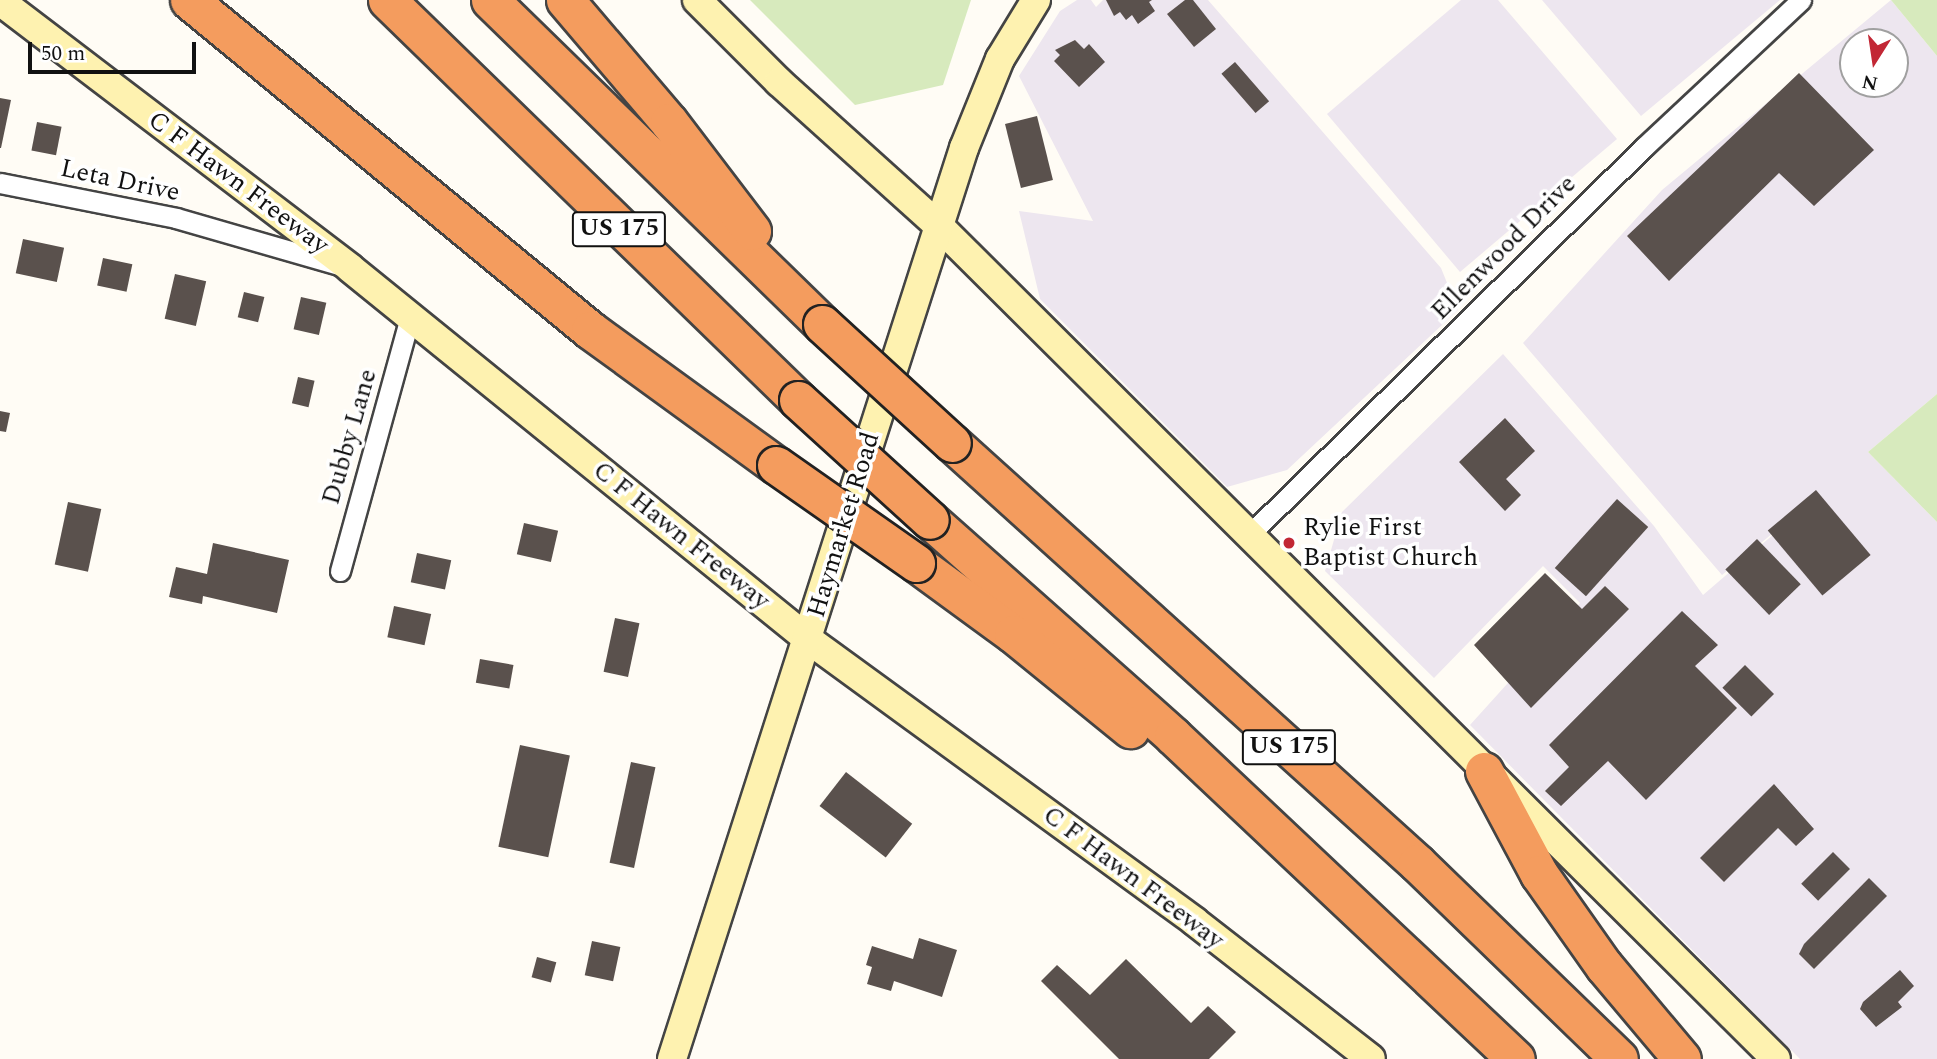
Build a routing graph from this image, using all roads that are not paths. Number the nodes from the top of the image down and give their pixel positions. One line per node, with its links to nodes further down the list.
1 (189, 0): 20 (highway, bridge)
2 (379, 0): 10 (highway)
3 (387, 0): 10 (highway, US 175)
4 (490, 0): 15 (highway, US 175)
5 (565, 0): 15 (highway)
6 (697, 0): 12 (main road)
7 (1036, 0): 12 (main road, Haymarket Road)
8 (1801, 0): 16 (street, Ellenwood Drive)
9 (0, 1): 13 (main road, C F Hawn Freeway)
10 (442, 56): 20 (highway, US 175, bridge)
11 (0, 183): 13 (street, Leta Drive)
12 (938, 225): 16 (main road); 18 (main road, Haymarket Road)
13 (350, 268): 14 (main road, C F Hawn Freeway)
14 (410, 317): 17 (street, Dubby Lane); 18 (main road, C F Hawn Freeway)
15 (822, 324): 24 (highway, US 175, bridge)
16 (1247, 537): 19 (main road)
17 (340, 571)
18 (809, 640): 21 (main road, Haymarket Road); 22 (main road, C F Hawn Freeway)
19 (1484, 771): 25 (highway); 26 (main road)
20 (1277, 836): 23 (highway, US 175)
21 (672, 1059)
22 (1371, 1059)
23 (1516, 1059)
24 (1619, 1059)
25 (1682, 1059)
26 (1776, 1059)

